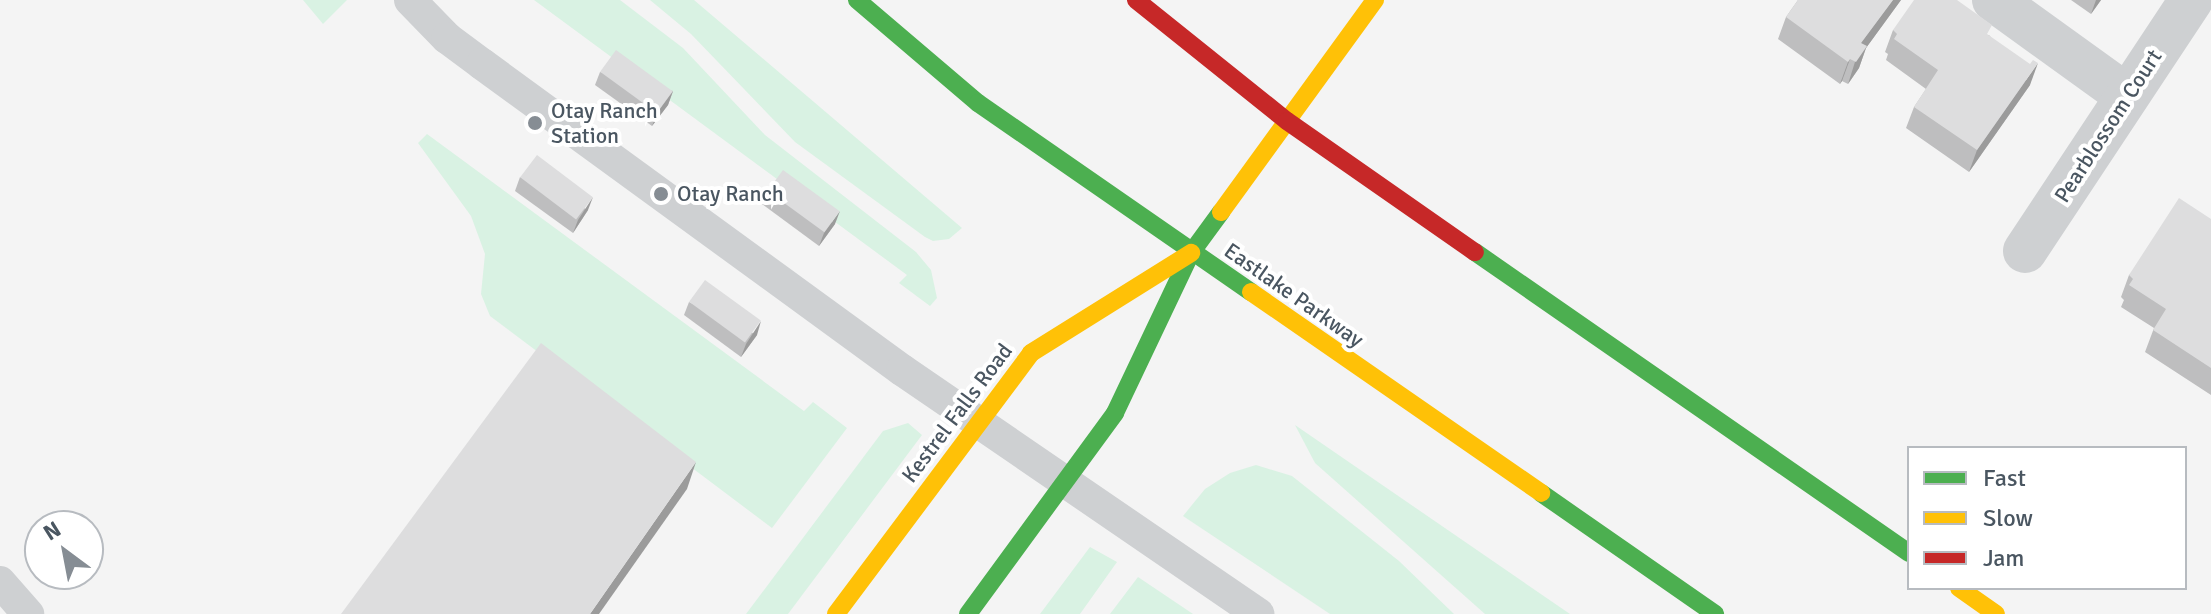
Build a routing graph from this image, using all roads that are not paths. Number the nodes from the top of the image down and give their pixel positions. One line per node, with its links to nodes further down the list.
1 (410, 0): 11 (lane)
2 (857, 0): 10 (main road, Eastlake Parkway)
3 (1136, 0): 8 (main road)
4 (1375, 0): 8 (main road, Kestrel Falls Road)
5 (1994, 0): 7 (street)
6 (2191, 0): 7 (street, Pearblossom Court)
7 (2127, 96): 9 (street, Pearblossom Court)
8 (1287, 121): 10 (main road, Kestrel Falls Road); 13 (main road)
9 (2025, 251)
10 (1191, 253): 11 (main road, Kestrel Falls Road); 12 (main road, Kestrel Falls Road); 20 (main road, Eastlake Parkway)
11 (977, 424): 12 (lane); 17 (main road, Kestrel Falls Road)
12 (1063, 483): 18 (main road, Kestrel Falls Road); 19 (lane)
13 (1907, 552)
14 (0, 582): 16 (lane)
15 (1962, 590): 21 (main road)
16 (28, 614)
17 (836, 614)
18 (968, 614)
19 (1259, 614)
20 (1715, 614)
21 (1996, 614)

